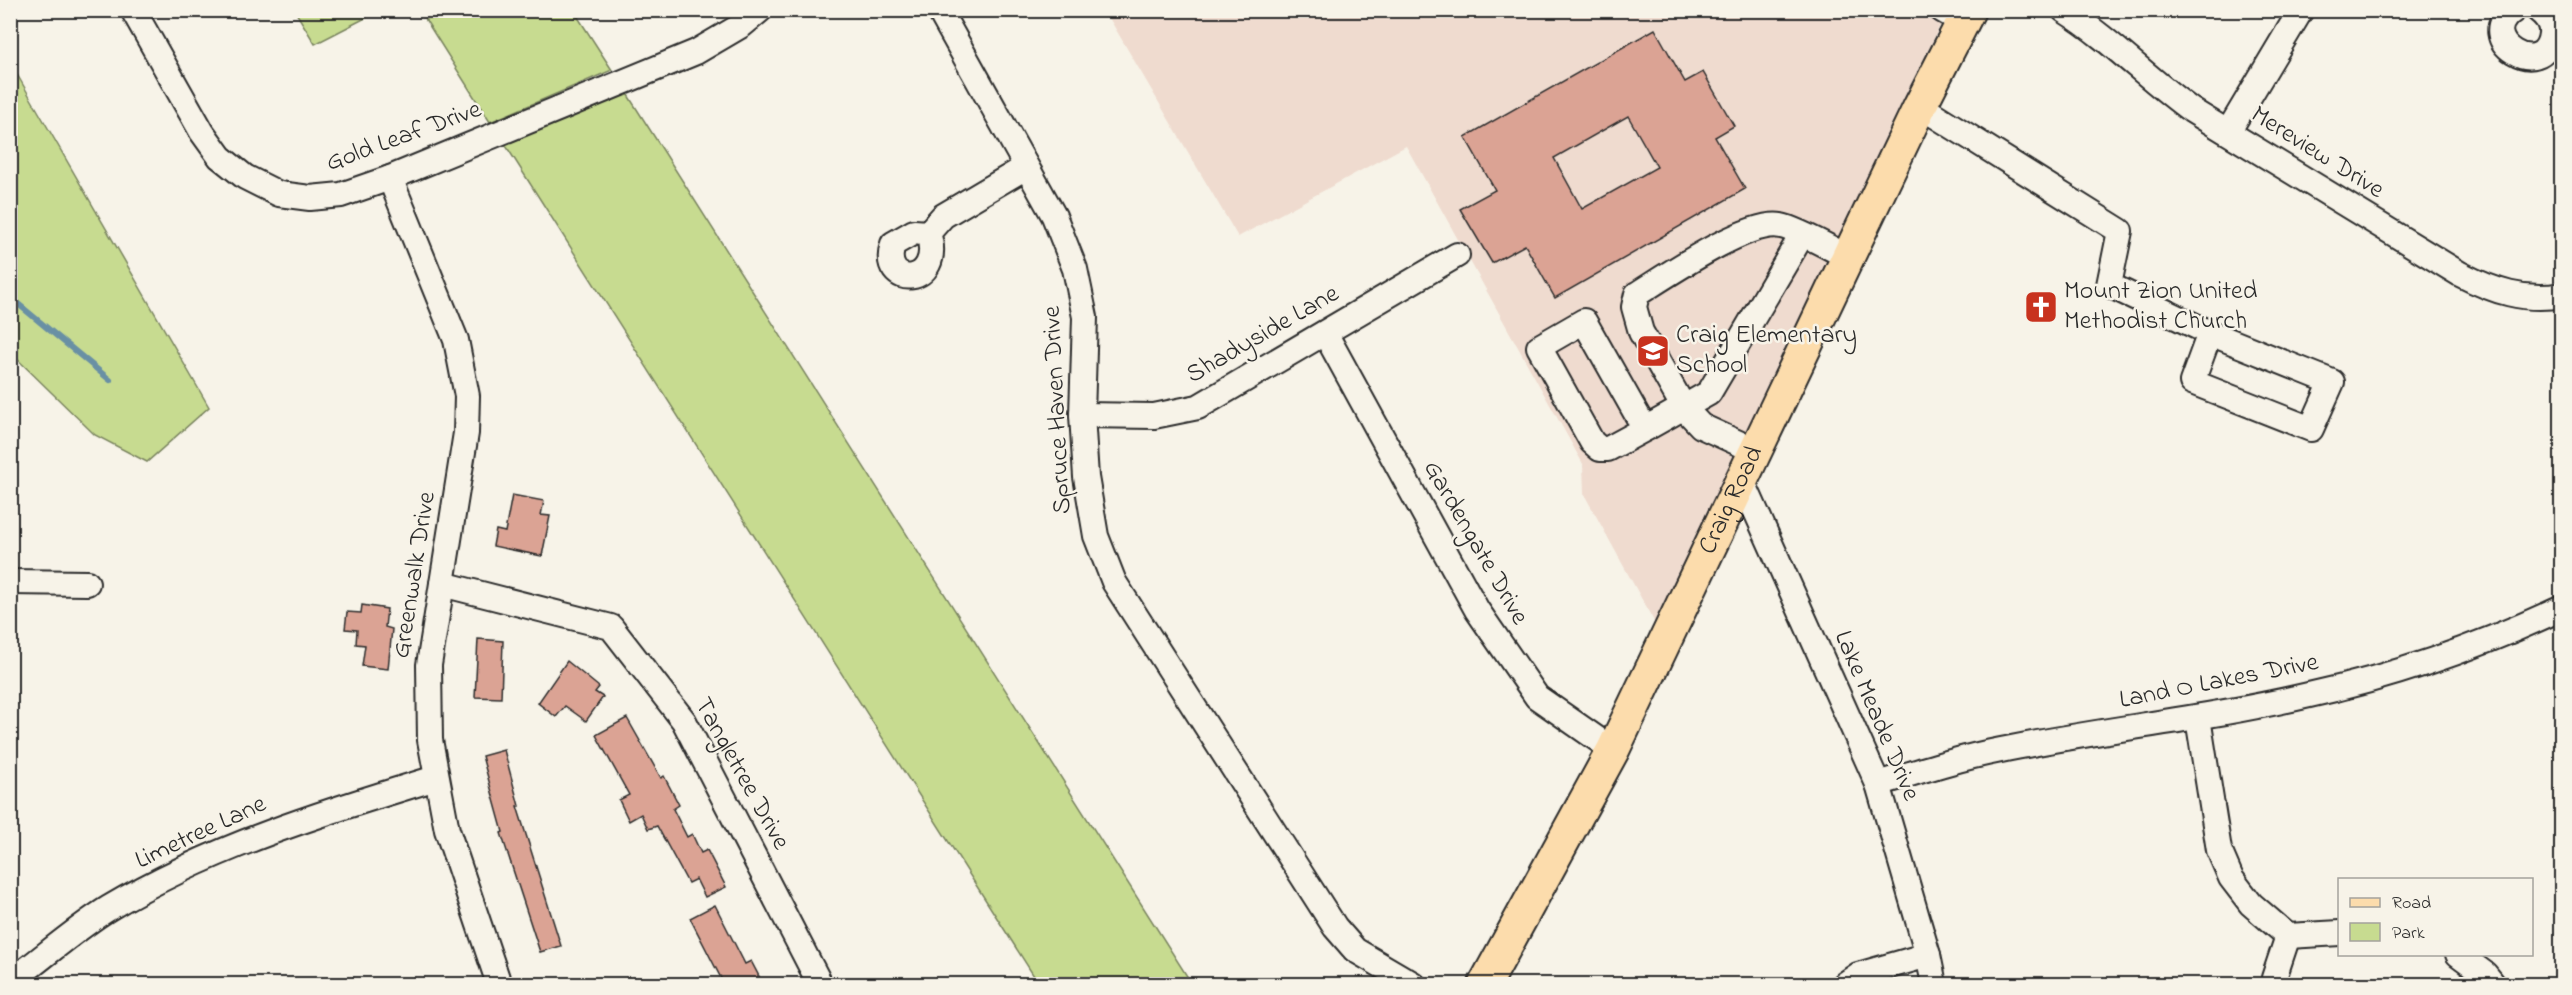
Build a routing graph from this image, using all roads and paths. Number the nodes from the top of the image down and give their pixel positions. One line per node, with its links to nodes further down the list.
1 (133, 10): 12 (street, Gold Leaf Drive)
2 (760, 10): 12 (street, Gold Leaf Drive)
3 (939, 10): 11 (street, Spruce Haven Drive)
4 (2064, 10): 10 (street, Mereview Drive)
5 (2301, 10): 10 (street)
6 (2538, 10): 7 (street)
7 (2503, 13)
8 (1958, 14): 9 (main road, Craig Road)
9 (1920, 106): 16 (main road, Craig Road); 19 (street)
10 (2228, 132): 17 (street, Mereview Drive)
11 (1026, 167): 13 (street); 21 (street, Spruce Haven Drive)
12 (390, 178): 27 (street, Greenwalk Drive)
13 (928, 233)
14 (1802, 235): 16 (street); 20 (street); 20 (street)
15 (1457, 255): 18 (street, Shadyside Lane)
16 (1848, 257): 23 (main road, Craig Road)
17 (2562, 295)
18 (1324, 333): 21 (street, Shadyside Lane); 30 (street, Gardengate Drive)
19 (2210, 333): 19 (street)
20 (1684, 408): 22 (street); 23 (street)
21 (1082, 415): 40 (street, Spruce Haven Drive)
22 (1645, 429): 22 (street)
23 (1756, 451): 24 (main road, Craig Road)
24 (1741, 478): 30 (main road, Craig Road); 32 (street, Lake Meade Drive)
25 (10, 582): 26 (street)
26 (87, 583)
27 (442, 584): 31 (street, Greenwalk Drive); 39 (street, Tangletree Drive)
28 (2562, 608): 29 (street, Land O Lakes Drive)
29 (2198, 717): 32 (street, Land O Lakes Drive); 34 (street)
30 (1613, 750): 41 (main road, Craig Road)
31 (436, 778): 37 (street, Limetree Lane); 38 (street, Greenwalk Drive)
32 (1878, 784): 35 (street, Lake Meade Drive)
33 (2338, 933): 34 (street)
34 (2288, 936): 44 (street)
35 (1928, 955): 42 (street); 43 (street, Lake Meade Drive)
36 (2461, 956): 45 (street)
37 (10, 982)
38 (499, 984)
39 (820, 984)
40 (1413, 984)
41 (1485, 984)
42 (1845, 984)
43 (1934, 984)
44 (2275, 984)
45 (2493, 984)

